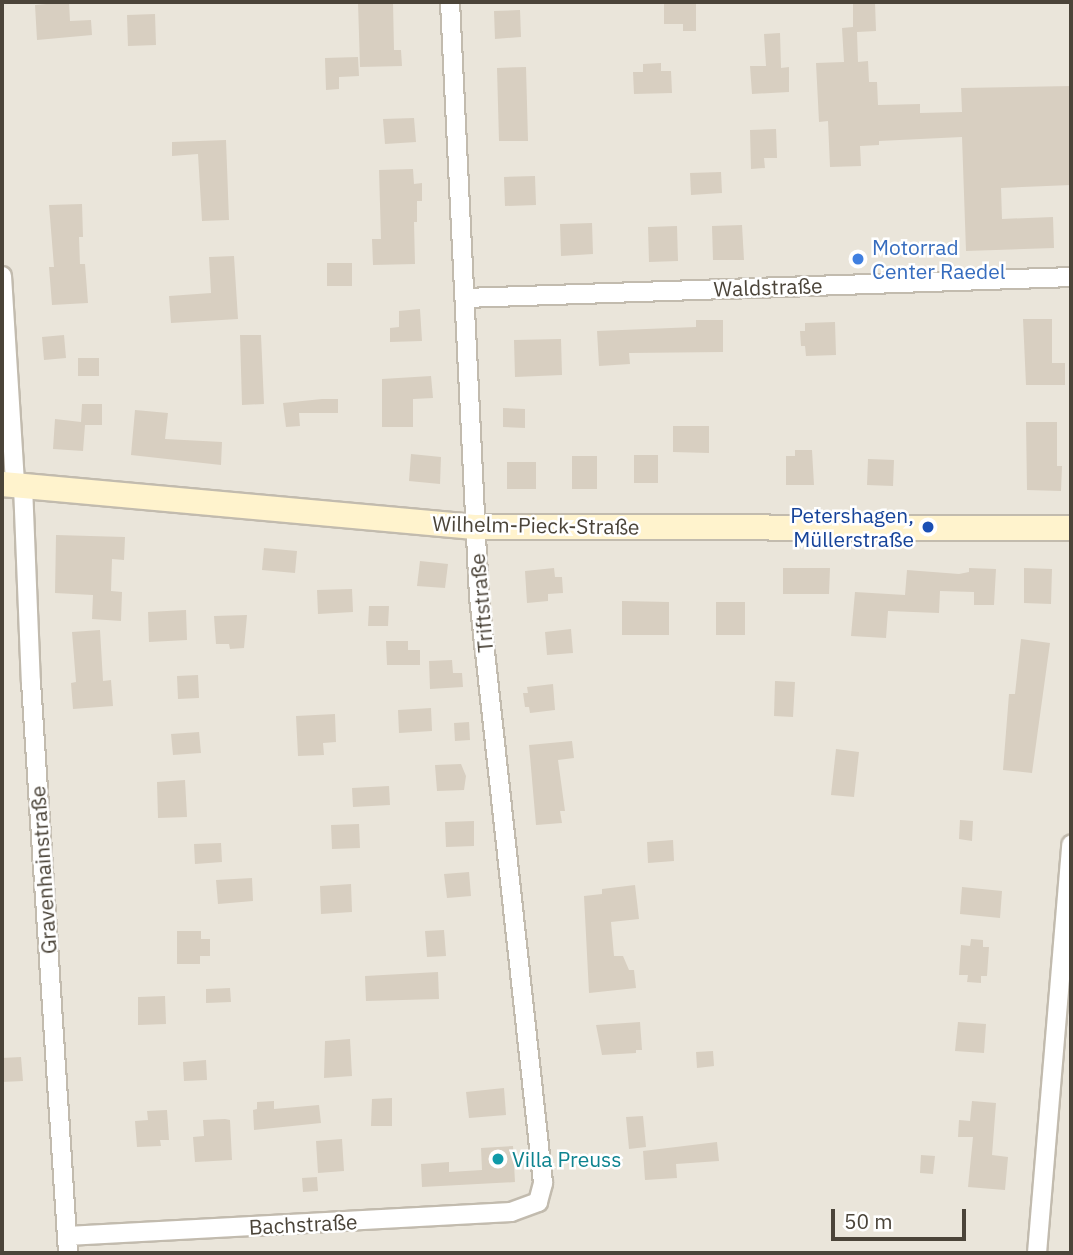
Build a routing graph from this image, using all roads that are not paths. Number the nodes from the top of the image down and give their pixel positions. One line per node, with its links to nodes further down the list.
1 (450, 2): 4 (street, Triftstraße)
2 (2, 276): 5 (street, Gravenhainstraße)
3 (1071, 277): 4 (street, Waldstraße)
4 (465, 298): 6 (street, Triftstraße)
5 (13, 485): 6 (street, Wilhelm-Pieck-Straße); 10 (street, Gravenhainstraße)
6 (476, 527): 7 (street, Wilhelm-Pieck-Straße); 9 (street, Triftstraße)
7 (1071, 528)
8 (1071, 844): 11 (street)
9 (538, 1202): 10 (street, Bachstraße)
10 (67, 1245)
11 (1037, 1253)

